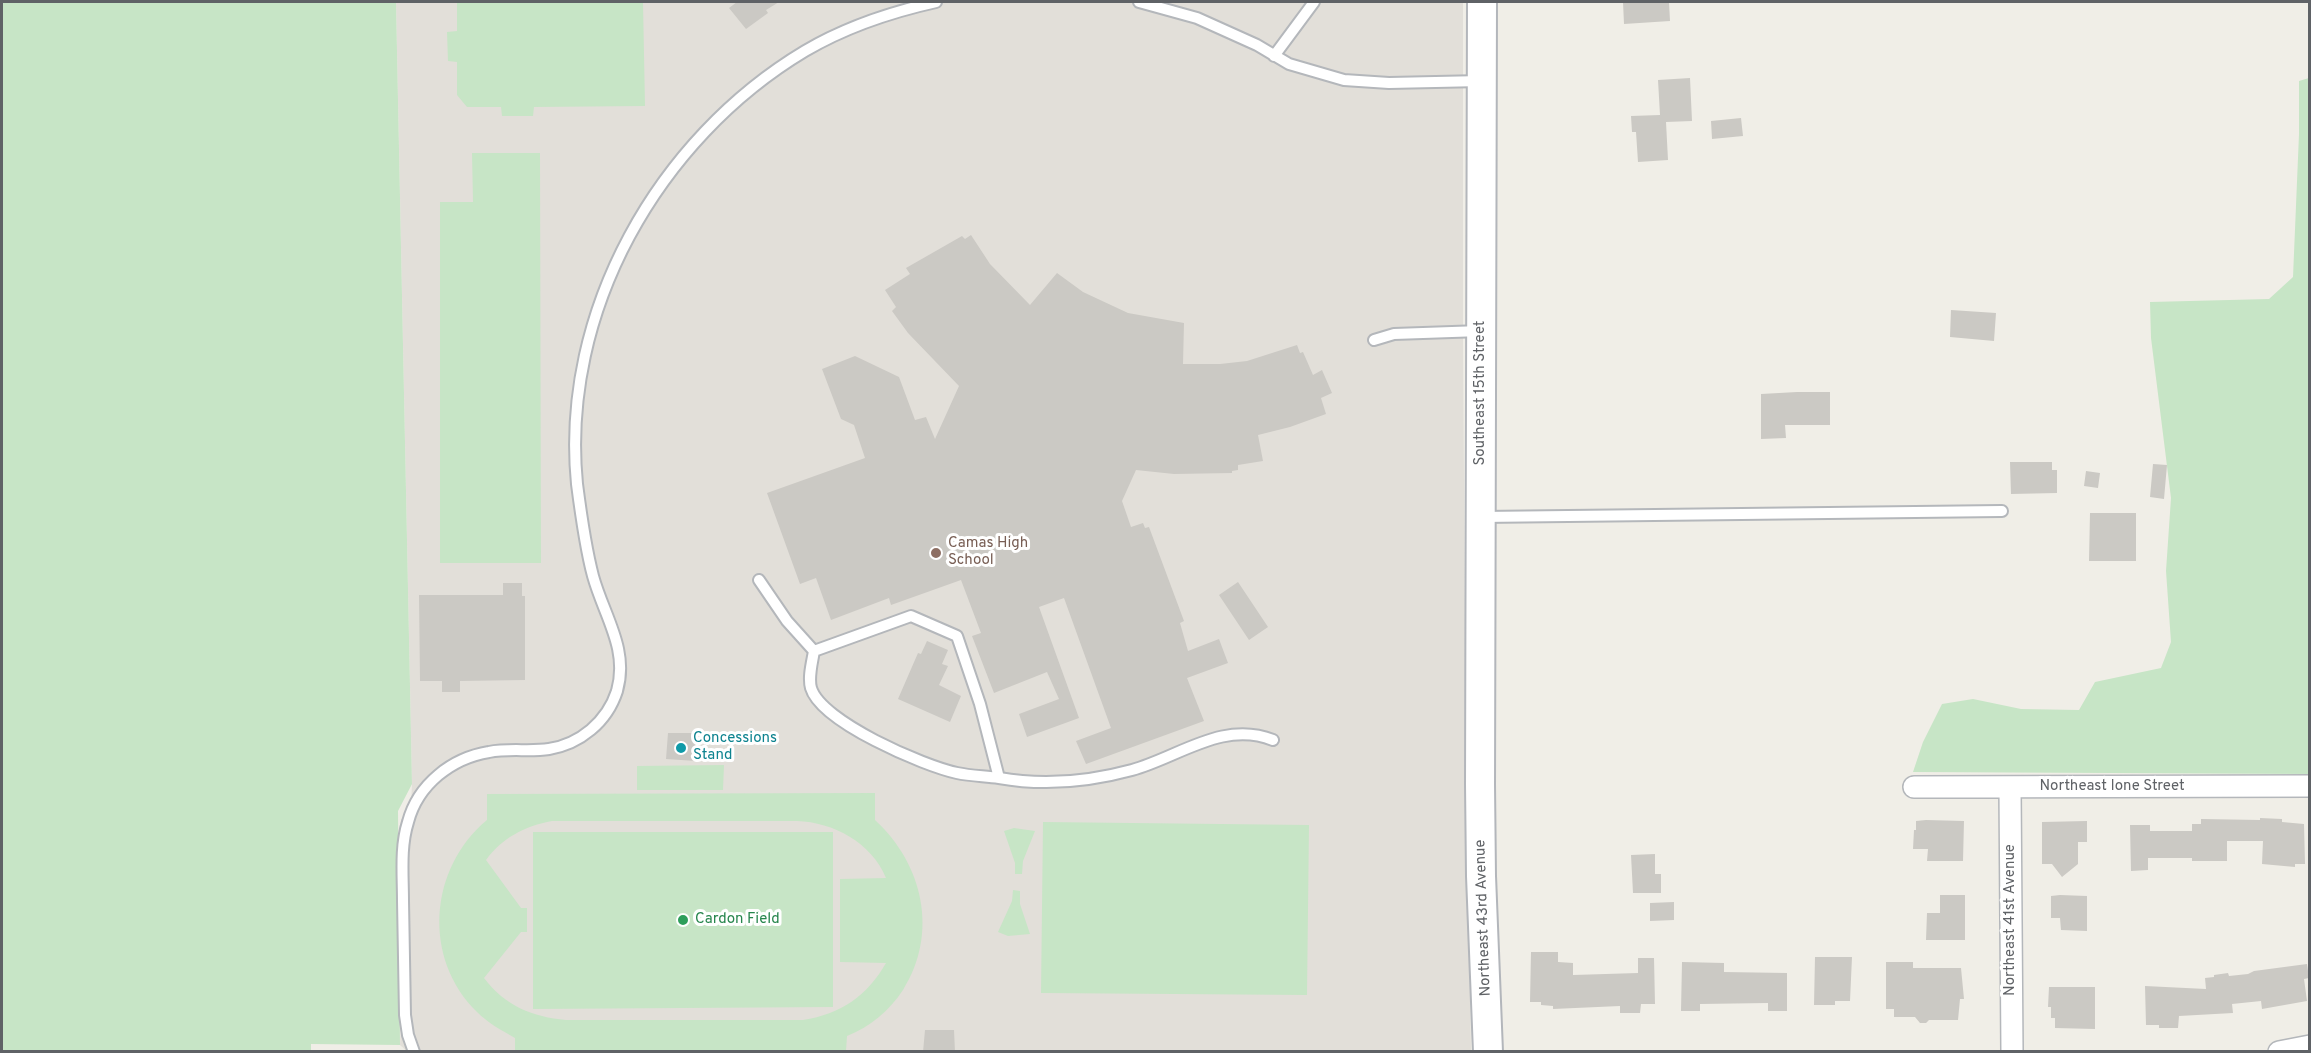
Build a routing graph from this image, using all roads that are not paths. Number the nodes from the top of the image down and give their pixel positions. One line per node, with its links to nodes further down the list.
1 (936, 2): 20 (lane)
2 (1139, 2): 5 (lane)
3 (1314, 2): 5 (lane)
4 (1482, 2): 6 (street, Southeast 15th Street)
5 (1274, 56): 6 (lane)
6 (1482, 81): 7 (street, Southeast 15th Street)
7 (1481, 331): 8 (lane); 10 (street, Southeast 15th Street)
8 (1374, 340)
9 (2002, 511): 10 (lane)
10 (1481, 517): 15 (street, Southeast 15th Street)
11 (759, 580): 12 (lane)
12 (814, 651): 14 (lane); 14 (lane)
13 (1273, 740): 14 (lane)
14 (999, 778)
15 (1480, 784): 21 (street, Northeast 43rd Avenue)
16 (2310, 786): 18 (street, Northeast Ione Street)
17 (1914, 788): 18 (street, Northeast Ione Street)
18 (2010, 788): 22 (street, Northeast 41st Avenue)
19 (2310, 1046): 23 (street)
20 (414, 1052)
21 (1488, 1052)
22 (2012, 1052)
23 (2279, 1052)

